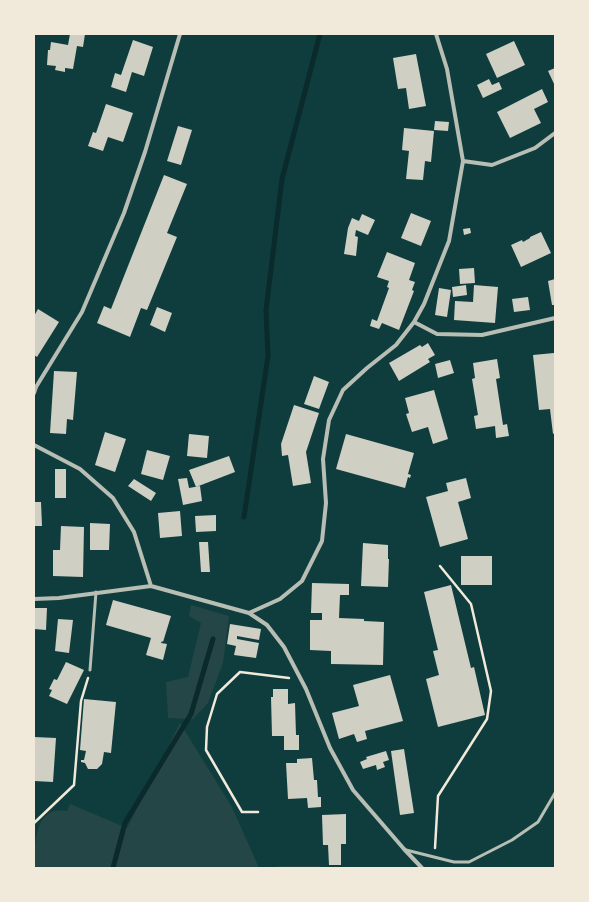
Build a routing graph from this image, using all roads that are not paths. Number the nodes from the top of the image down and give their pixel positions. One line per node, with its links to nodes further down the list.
1 (180, 34): 7 (street)
2 (436, 34): 4 (street)
3 (555, 133): 4 (street)
4 (463, 161): 6 (street)
5 (555, 318): 6 (street)
6 (414, 322): 12 (street)
7 (34, 393)
8 (34, 445): 9 (street)
9 (151, 586): 10 (street); 12 (street)
10 (96, 592): 11 (street); 13 (lane)
11 (34, 599)
12 (249, 614): 15 (street)
13 (90, 670)
14 (555, 793): 15 (lane)
15 (404, 849): 16 (street)
16 (421, 868)

